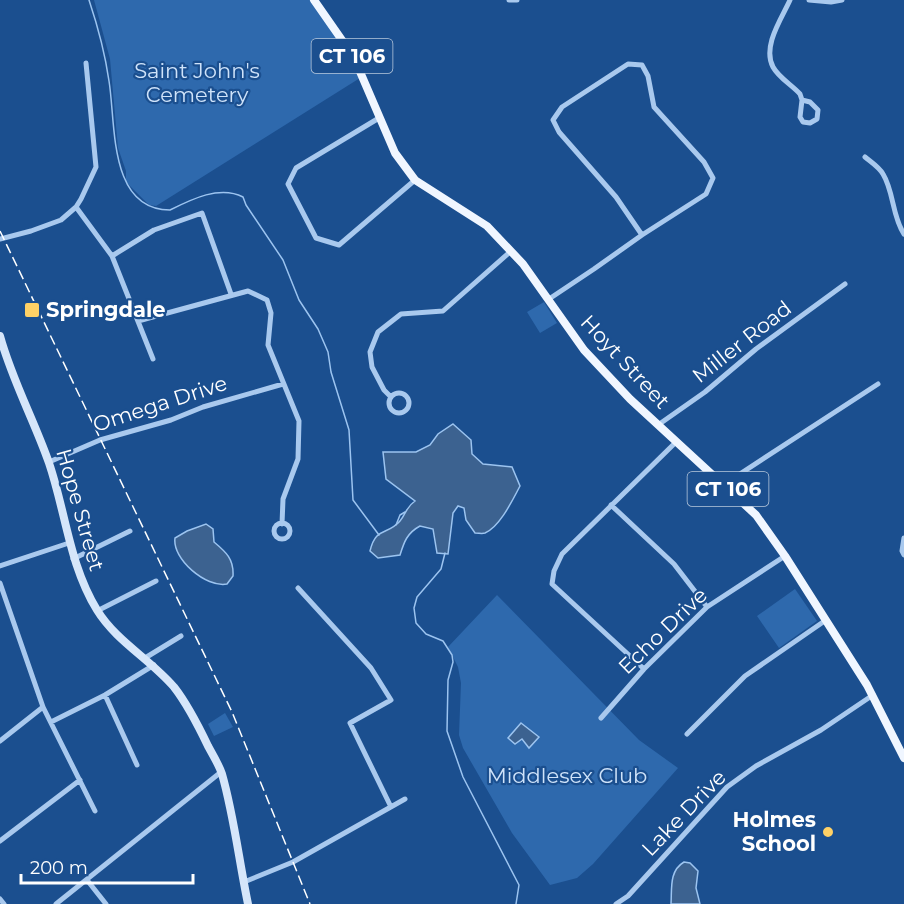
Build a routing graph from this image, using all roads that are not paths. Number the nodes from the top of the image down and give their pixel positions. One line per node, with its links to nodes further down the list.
1 (314, 0): 9 (main road, Hoyt Street / CT 106)
2 (509, 0): 3 (street)
3 (517, 0)
4 (790, 0): 8 (street)
5 (809, 0): 6 (street)
6 (842, 0)
7 (86, 63): 12 (street)
8 (802, 100): 8 (street)
9 (379, 118): 11 (main road, Hoyt Street / CT 106); 11 (street)
10 (865, 157): 13 (street)
11 (415, 180): 16 (main road, Hoyt Street / CT 106)
12 (76, 207): 15 (street); 17 (street)
13 (904, 234)
14 (642, 235): 14 (street); 20 (street)
15 (0, 239)
16 (511, 251): 20 (main road, Hoyt Street / CT 106); 27 (street)
17 (112, 256): 19 (street); 21 (street)
18 (845, 284): 28 (street, Miller Road)
19 (231, 294): 21 (street); 25 (street)
20 (549, 299): 28 (main road, Hoyt Street / CT 106)
21 (138, 321): 24 (street)
22 (0, 336): 23 (main road, Hope Street)
23 (3, 356): 30 (main road, Hope Street)
24 (153, 359)
25 (283, 384): 30 (street, Omega Drive); 33 (street)
26 (878, 384): 31 (street)
27 (391, 397)
28 (658, 425): 29 (main road, Hoyt Street / CT 106)
29 (676, 442): 31 (main road, Hoyt Street / CT 106); 32 (street)
30 (49, 462): 36 (main road, Hope Street)
31 (723, 485): 38 (main road, Hoyt Street / CT 106)
32 (611, 505): 44 (street); 50 (street)
33 (282, 524)
34 (130, 531): 39 (street)
35 (904, 538): 37 (street)
36 (69, 543): 39 (main road, Hope Street); 40 (street)
37 (904, 555)
38 (785, 556): 44 (street, Echo Drive); 46 (main road, Hoyt Street / CT 106)
39 (73, 559): 45 (main road, Hope Street)
40 (0, 566)
41 (156, 581): 45 (street)
42 (0, 583): 53 (street)
43 (298, 588): 63 (street)
44 (707, 607): 50 (street, Echo Drive)
45 (97, 611): 48 (main road, Hope Street)
46 (826, 620): 51 (main road, Hoyt Street / CT 106); 56 (street)
47 (181, 636): 48 (street)
48 (145, 658): 49 (main road, Hope Street)
49 (154, 665): 52 (street); 60 (main road, Hope Street)
50 (644, 669): 54 (street, Echo Drive)
51 (873, 694): 58 (main road, Hoyt Street / CT 106); 73 (street, Lake Drive)
52 (105, 695): 55 (street); 59 (street)
53 (43, 707): 55 (street); 57 (street)
54 (601, 717)
55 (51, 722): 61 (street)
56 (687, 734)
57 (0, 741)
58 (904, 758)
59 (137, 765)
60 (221, 772): 66 (street); 67 (main road, Hope Street)
61 (80, 780): 64 (street); 65 (street)
62 (405, 799): 63 (street)
63 (392, 807): 67 (street)
64 (95, 810)
65 (0, 841)
66 (87, 880): 70 (street); 71 (street)
67 (243, 882): 72 (main road, Hope Street)
68 (0, 898): 69 (street)
69 (4, 904)
70 (56, 904)
71 (106, 904)
72 (248, 904)
73 (616, 904)

